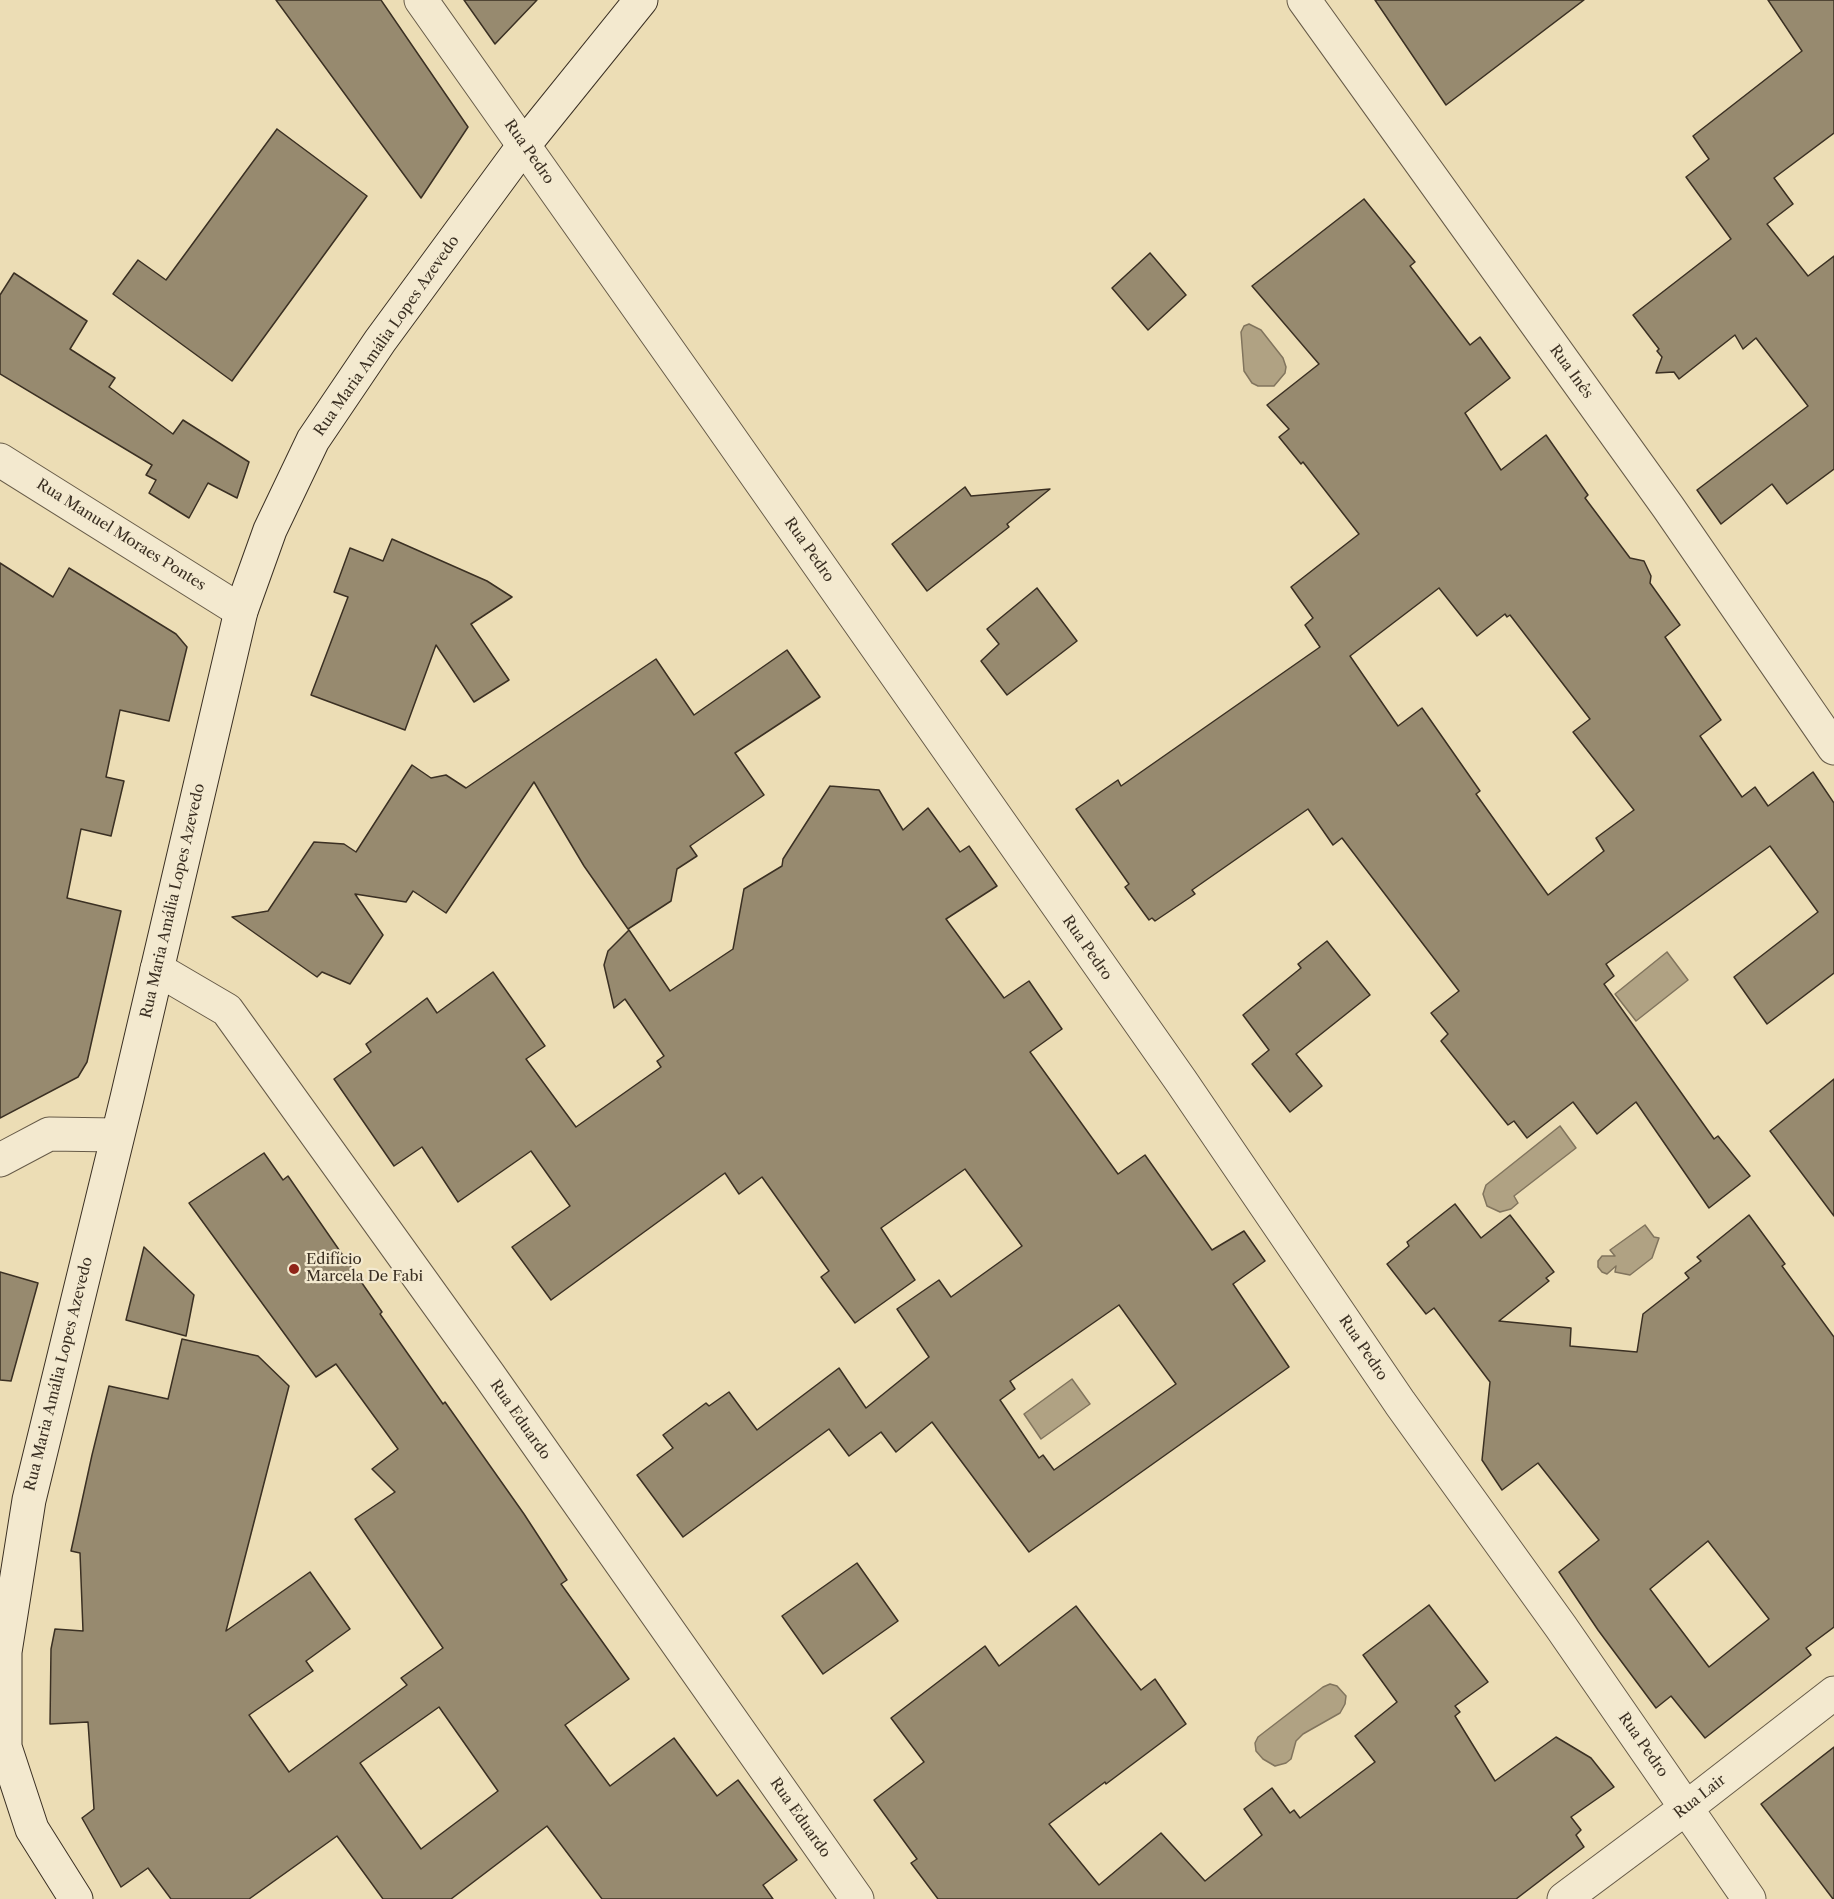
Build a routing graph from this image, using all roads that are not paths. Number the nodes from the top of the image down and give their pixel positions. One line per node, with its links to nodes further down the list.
1 (421, 0): 4 (street, Rua Pedro)
2 (641, 0): 4 (street, Rua Maria Amália Lopes Azevedo)
3 (1304, 0): 7 (street, Rua Inês)
4 (524, 145): 6 (street, Rua Maria Amália Lopes Azevedo); 12 (street, Rua Pedro)
5 (0, 460): 6 (street, Rua Manuel Moraes Pontes)
6 (241, 611): 8 (street, Rua Maria Amália Lopes Azevedo)
7 (1834, 748)
8 (157, 969): 9 (street, Rua Maria Amália Lopes Azevedo); 14 (street, Rua Eduardo)
9 (117, 1135): 10 (street); 13 (street, Rua Maria Amália Lopes Azevedo)
10 (0, 1160)
11 (1834, 1693): 12 (street, Rua Lair)
12 (1686, 1808): 15 (street, Rua Lair); 16 (street, Rua Pedro)
13 (76, 1899)
14 (857, 1899)
15 (1564, 1899)
16 (1749, 1899)

